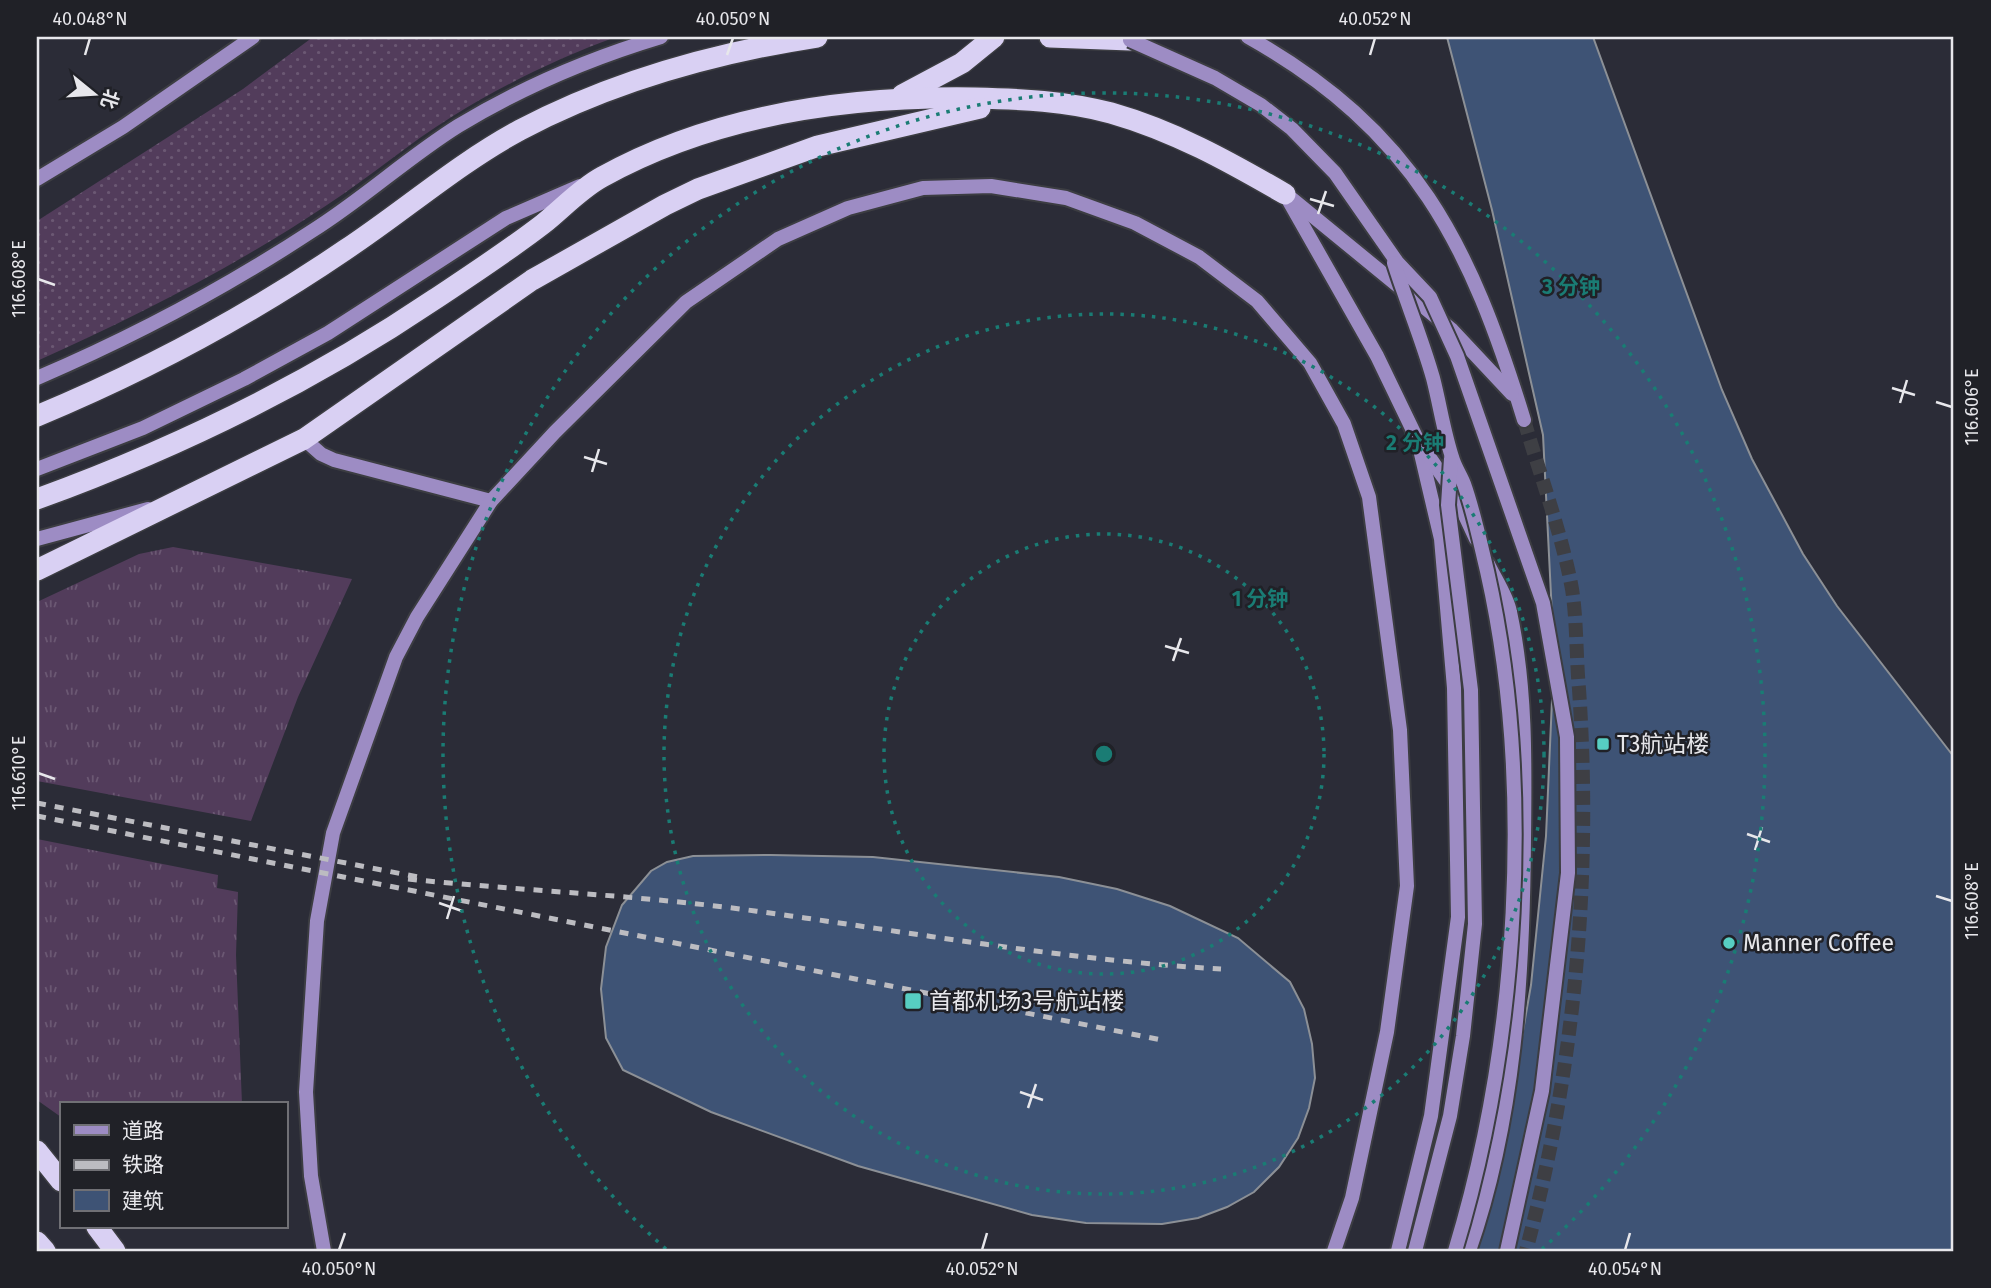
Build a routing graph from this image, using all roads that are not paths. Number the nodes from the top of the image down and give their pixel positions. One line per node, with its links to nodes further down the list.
1 (253, 37): 11 (street)
2 (661, 37): 14 (street)
3 (817, 37): 15 (highway)
4 (994, 37): 8 (highway)
5 (1050, 37): 7 (highway)
6 (1248, 37): 12 (street)
7 (1126, 39): 13 (street, bridge)
8 (883, 101): 9 (highway); 10 (highway)
9 (1041, 101): 12 (highway); 16 (highway)
10 (601, 177): 19 (street); 20 (highway)
11 (37, 179)
12 (1285, 194): 17 (street)
13 (1391, 252): 18 (street, bridge); 37 (street, bridge)
14 (37, 378)
15 (37, 416)
16 (303, 439): 21 (highway); 22 (street)
17 (1418, 441): 33 (street); 36 (street)
18 (1450, 451): 34 (street, bridge); 35 (street, bridge)
19 (37, 469)
20 (37, 499)
21 (180, 500): 23 (street); 24 (highway)
22 (491, 501): 31 (street); 32 (street)
23 (37, 539)
24 (37, 570)
25 (37, 1151): 26 (highway)
26 (60, 1180)
27 (98, 1228): 30 (highway)
28 (37, 1242): 29 (highway)
29 (45, 1251)
30 (115, 1251)
31 (324, 1251)
32 (1334, 1251)
33 (1398, 1251)
34 (1415, 1251)
35 (1455, 1251)
36 (1469, 1251)
37 (1507, 1251)

